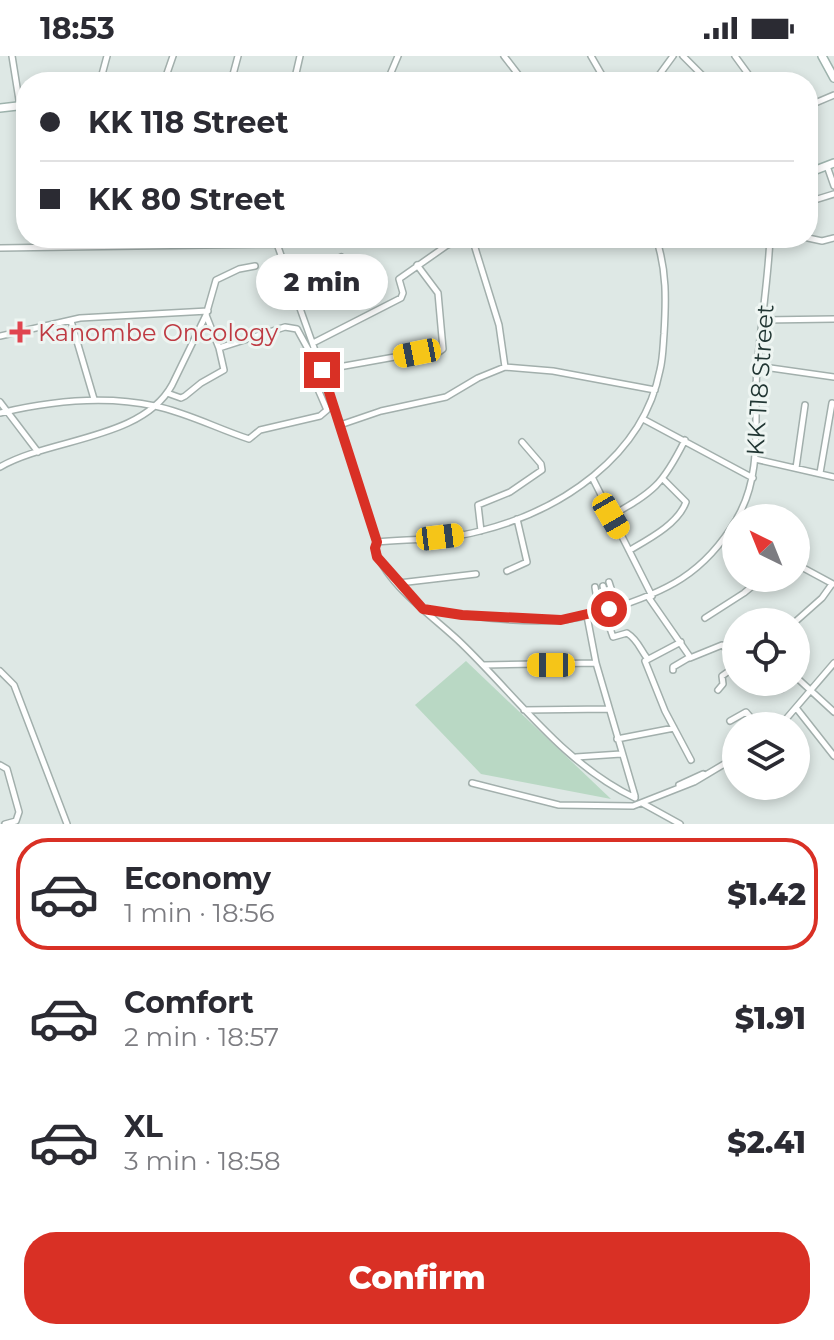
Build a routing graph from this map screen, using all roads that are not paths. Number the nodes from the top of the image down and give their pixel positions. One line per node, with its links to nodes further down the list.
1 (504, 56): 4 (street)
2 (683, 56): 5 (street)
3 (822, 56): 6 (street)
4 (516, 72)
5 (699, 72)
6 (834, 78)
7 (830, 164): 8 (street)
8 (834, 186)
9 (279, 248): 18 (street)
10 (443, 248): 15 (street)
11 (475, 248): 28 (street)
12 (659, 248): 31 (street)
13 (769, 248): 22 (street, KK 118 Street)
14 (341, 257): 17 (street)
15 (417, 265): 25 (street); 29 (street)
16 (255, 266): 20 (street)
17 (318, 268): 18 (street); 19 (street)
18 (289, 282): 25 (street)
19 (330, 288)
20 (207, 313): 23 (street); 26 (street); 32 (street)
21 (834, 319): 22 (street)
22 (764, 320): 27 (street, KK 118 Street)
23 (71, 321): 24 (street); 33 (street)
24 (0, 336)
25 (313, 343): 29 (street)
26 (219, 348): 32 (street); 37 (street)
27 (757, 366): 30 (street); 45 (street, KK 118 Street)
28 (505, 367): 31 (street); 40 (street)
29 (322, 370): 40 (street)
30 (834, 377)
31 (655, 390): 39 (street)
32 (167, 393): 37 (street)
33 (94, 399): 37 (street); 38 (street)
34 (0, 402): 38 (street)
35 (832, 403): 49 (street)
36 (805, 405): 48 (street)
37 (155, 406): 43 (street)
38 (3, 412): 43 (street)
39 (643, 419): 41 (street); 50 (street)
40 (340, 425): 58 (street)
41 (685, 440): 52 (street); 53 (street)
42 (522, 442): 57 (street)
43 (38, 453): 46 (street)
44 (0, 457): 46 (street)
45 (755, 459): 48 (street); 52 (street, KK 118 Street)
46 (8, 462): 47 (street)
47 (0, 467)
48 (796, 468): 49 (street)
49 (820, 473): 51 (street)
50 (592, 477): 55 (street); 56 (street)
51 (834, 477)
52 (753, 478): 54 (street, KK 118 Street)
53 (664, 480): 55 (street); 60 (street)
54 (743, 504)
55 (611, 516): 60 (street)
56 (517, 519): 57 (street); 61 (street)
57 (481, 531): 58 (street)
58 (377, 542): 64 (street)
59 (722, 542): 68 (street, KK 118 Street)
60 (630, 550): 68 (street)
61 (507, 571)
62 (810, 572): 65 (street)
63 (476, 574): 64 (street)
64 (398, 583): 70 (street)
65 (833, 584): 71 (street)
66 (595, 587): 72 (street)
67 (745, 592): 74 (street)
68 (651, 597): 69 (street, KK 118 Street); 75 (street)
69 (617, 607): 72 (street, KK 118 Street); 72 (street)
70 (423, 609): 73 (street, KK 118 Street); 81 (street)
71 (810, 609)
72 (604, 611): 73 (street, KK 118 Street); 77 (street)
73 (587, 616): 79 (street)
74 (705, 618)
75 (681, 642): 77 (street); 78 (street)
76 (722, 645): 78 (street)
77 (647, 658): 93 (street)
78 (690, 658): 82 (street)
79 (596, 663): 81 (street); 88 (street)
80 (834, 663): 87 (street)
81 (483, 665): 90 (street)
82 (673, 670)
83 (0, 671): 104 (street)
84 (722, 685): 86 (street)
85 (810, 689): 87 (street)
86 (718, 690)
87 (813, 691): 89 (street); 92 (street)
88 (609, 709): 90 (street); 94 (street)
89 (797, 709): 91 (street); 96 (street)
90 (523, 710): 97 (street)
91 (794, 712)
92 (834, 712)
93 (674, 728): 94 (street); 98 (street)
94 (617, 739): 95 (street)
95 (621, 754): 97 (street); 102 (street)
96 (834, 756)
97 (575, 757): 102 (street)
98 (691, 760)
99 (0, 765): 103 (street)
100 (722, 766): 102 (street)
101 (472, 783): 102 (street)
102 (640, 802): 105 (street)
103 (5, 824)
104 (67, 824)
105 (679, 824)

